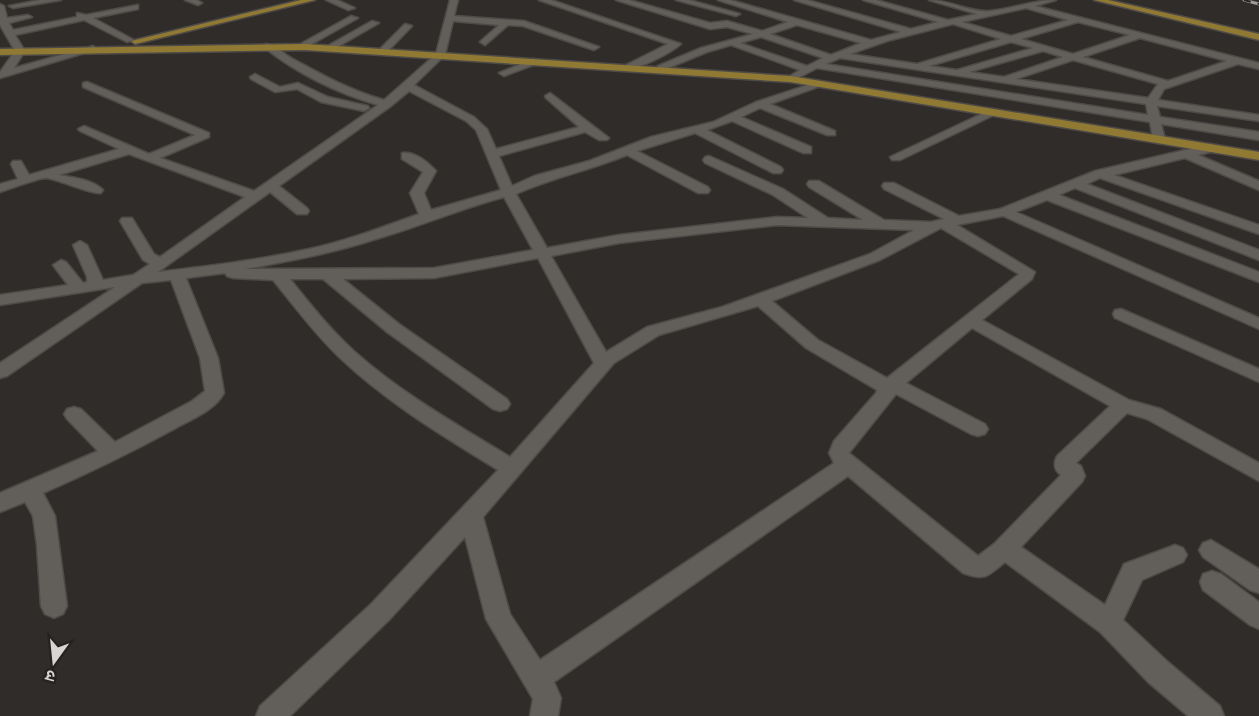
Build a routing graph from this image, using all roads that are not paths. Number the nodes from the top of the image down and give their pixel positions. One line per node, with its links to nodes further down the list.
1 (25, 0): 20 (street)
2 (57, 0): 20 (street)
3 (298, 0): 46 (main road)
4 (311, 0): 54 (main road)
5 (330, 0): 52 (street)
6 (454, 0): 29 (street)
7 (543, 0): 70 (street)
8 (620, 0): 40 (street)
9 (683, 0): 36 (street)
10 (722, 0): 31 (street)
11 (832, 0): 37 (street)
12 (867, 0): 34 (street)
13 (933, 0): 27 (street)
14 (966, 0): 24 (street)
15 (1010, 0): 22 (street)
16 (1098, 0): 43 (main road)
17 (1114, 0): 43 (main road)
18 (1053, 2): 22 (street)
19 (798, 5): 38 (street); 44 (street)
20 (13, 6): 25 (street)
21 (82, 6): 28 (street)
22 (1026, 6): 24 (street); 30 (street)
23 (135, 7): 28 (street)
24 (1009, 10): 27 (street)
25 (2, 15): 26 (street); 39 (street)
26 (38, 15)
27 (992, 15): 34 (street)
28 (84, 18): 39 (street); 46 (street)
29 (450, 18): 32 (street); 63 (street)
30 (1078, 19): 42 (street); 45 (street)
31 (799, 21): 36 (street); 50 (street)
32 (506, 22): 47 (street); 53 (street)
33 (375, 23): 55 (street)
34 (951, 23): 37 (street); 45 (street)
35 (408, 26): 59 (street)
36 (780, 27): 40 (street); 41 (street)
37 (931, 28): 38 (street)
38 (913, 32): 44 (street)
39 (10, 33): 58 (street)
40 (761, 34): 48 (street); 65 (street)
41 (800, 34)
42 (1140, 35): 66 (street); 67 (street)
43 (1259, 35)
44 (893, 38): 50 (street)
45 (1010, 39): 56 (street); 72 (street)
46 (130, 40): 57 (main road)
47 (485, 42)
48 (730, 42): 71 (street); 73 (street)
49 (831, 44): 60 (street)
50 (873, 44): 60 (street)
51 (268, 46): 52 (main road); 54 (main road); 87 (street)
52 (300, 47): 55 (main road)
53 (594, 47)
54 (106, 48): 57 (main road); 64 (street)
55 (329, 48): 59 (main road)
56 (1043, 48): 66 (street); 75 (street)
57 (93, 49): 58 (main road); 64 (street)
58 (20, 51): 61 (main road); 76 (street)
59 (383, 51): 63 (main road)
60 (852, 51): 65 (street)
61 (0, 52)
62 (1259, 54): 67 (street)
63 (440, 55): 68 (main road); 83 (street)
64 (61, 57): 76 (street)
65 (835, 57): 71 (street); 72 (street)
66 (1075, 57): 79 (street); 81 (street)
67 (1239, 60): 69 (street); 81 (street)
68 (533, 62): 70 (main road); 74 (street)
69 (1259, 66)
70 (629, 67): 73 (main road)
71 (811, 67): 78 (street); 91 (street)
72 (914, 67): 75 (street)
73 (661, 68): 78 (main road)
74 (504, 73)
75 (955, 73): 79 (street)
76 (2, 74)
77 (255, 77): 87 (street)
78 (790, 79): 80 (main road)
79 (1002, 80): 85 (street)
80 (821, 84): 86 (street); 88 (main road)
81 (1168, 84): 85 (street)
82 (87, 85): 108 (street)
83 (408, 86): 87 (street); 103 (street)
84 (550, 96): 92 (street)
85 (1151, 102): 90 (street); 91 (street)
86 (760, 104): 89 (street); 95 (street)
87 (382, 107): 117 (street)
88 (992, 112): 98 (main road); 107 (street)
89 (732, 117): 94 (street); 101 (street)
90 (1259, 118)
91 (1155, 120): 96 (street); 98 (street)
92 (587, 128): 97 (street); 103 (street)
93 (84, 129): 100 (street)
94 (696, 129): 102 (street); 111 (street)
95 (831, 133)
96 (1259, 136)
97 (603, 138)
98 (1159, 139): 99 (main road)
99 (1211, 148): 104 (street); 106 (main road)
100 (132, 149): 108 (street); 113 (street)
101 (807, 150)
102 (628, 151): 122 (street); 123 (street)
103 (492, 154): 123 (street)
104 (1186, 154): 112 (street); 119 (street)
105 (406, 156): 128 (street)
106 (1259, 156)
107 (896, 157)
108 (150, 158): 125 (street)
109 (709, 160): 130 (street)
110 (16, 164): 114 (street)
111 (777, 170)
112 (1100, 174): 115 (street); 133 (street)
113 (46, 176): 114 (street); 121 (street)
114 (26, 181): 120 (street)
115 (1073, 183): 124 (street); 136 (street)
116 (814, 184): 131 (street)
117 (271, 186): 125 (street); 126 (street)
118 (888, 186): 132 (street)
119 (1259, 186)
120 (0, 188)
121 (96, 190)
122 (703, 190)
123 (508, 192): 128 (street); 135 (street)
124 (1045, 194): 127 (street); 143 (street)
125 (255, 196): 137 (street)
126 (302, 211)
127 (1004, 212): 132 (street); 150 (street)
128 (427, 217): 139 (street)
129 (127, 221): 137 (street)
130 (825, 222): 131 (street); 135 (street)
131 (881, 224): 132 (street)
132 (944, 224): 146 (street); 149 (street)
133 (1259, 230)
134 (80, 245): 145 (street)
135 (542, 253): 140 (street); 151 (street)
136 (1259, 255)
137 (160, 263): 144 (street)
138 (61, 265): 145 (street)
139 (215, 270): 141 (street); 142 (street)
140 (327, 274): 142 (street); 155 (street)
141 (177, 275): 144 (street); 159 (street)
142 (278, 275): 161 (street)
143 (1259, 277)
144 (138, 279): 145 (street); 152 (street)
145 (87, 287): 147 (street)
146 (760, 299): 151 (street); 154 (street)
147 (0, 300)
148 (1120, 314): 153 (street)
149 (970, 320): 154 (street); 156 (street)
150 (1259, 324)
151 (604, 364): 161 (street)
152 (0, 372)
153 (1259, 376)
154 (889, 387): 158 (street); 160 (street)
155 (500, 404)
156 (1123, 405): 162 (street); 167 (street)
157 (74, 414): 159 (street)
158 (978, 429)
159 (113, 453): 163 (street)
160 (849, 464): 167 (street); 174 (street)
161 (513, 469): 165 (street)
162 (1259, 472)
163 (30, 490): 164 (street); 171 (street)
164 (0, 503)
165 (471, 515): 174 (street); 175 (street)
166 (1211, 550): 170 (street)
167 (1002, 551): 173 (street)
168 (1175, 555): 173 (street)
169 (1212, 582): 172 (street)
170 (1259, 582)
171 (54, 606)
172 (1259, 617)
173 (1109, 623): 177 (street)
174 (536, 678): 176 (street)
175 (270, 716)
176 (544, 716)
177 (1210, 716)

